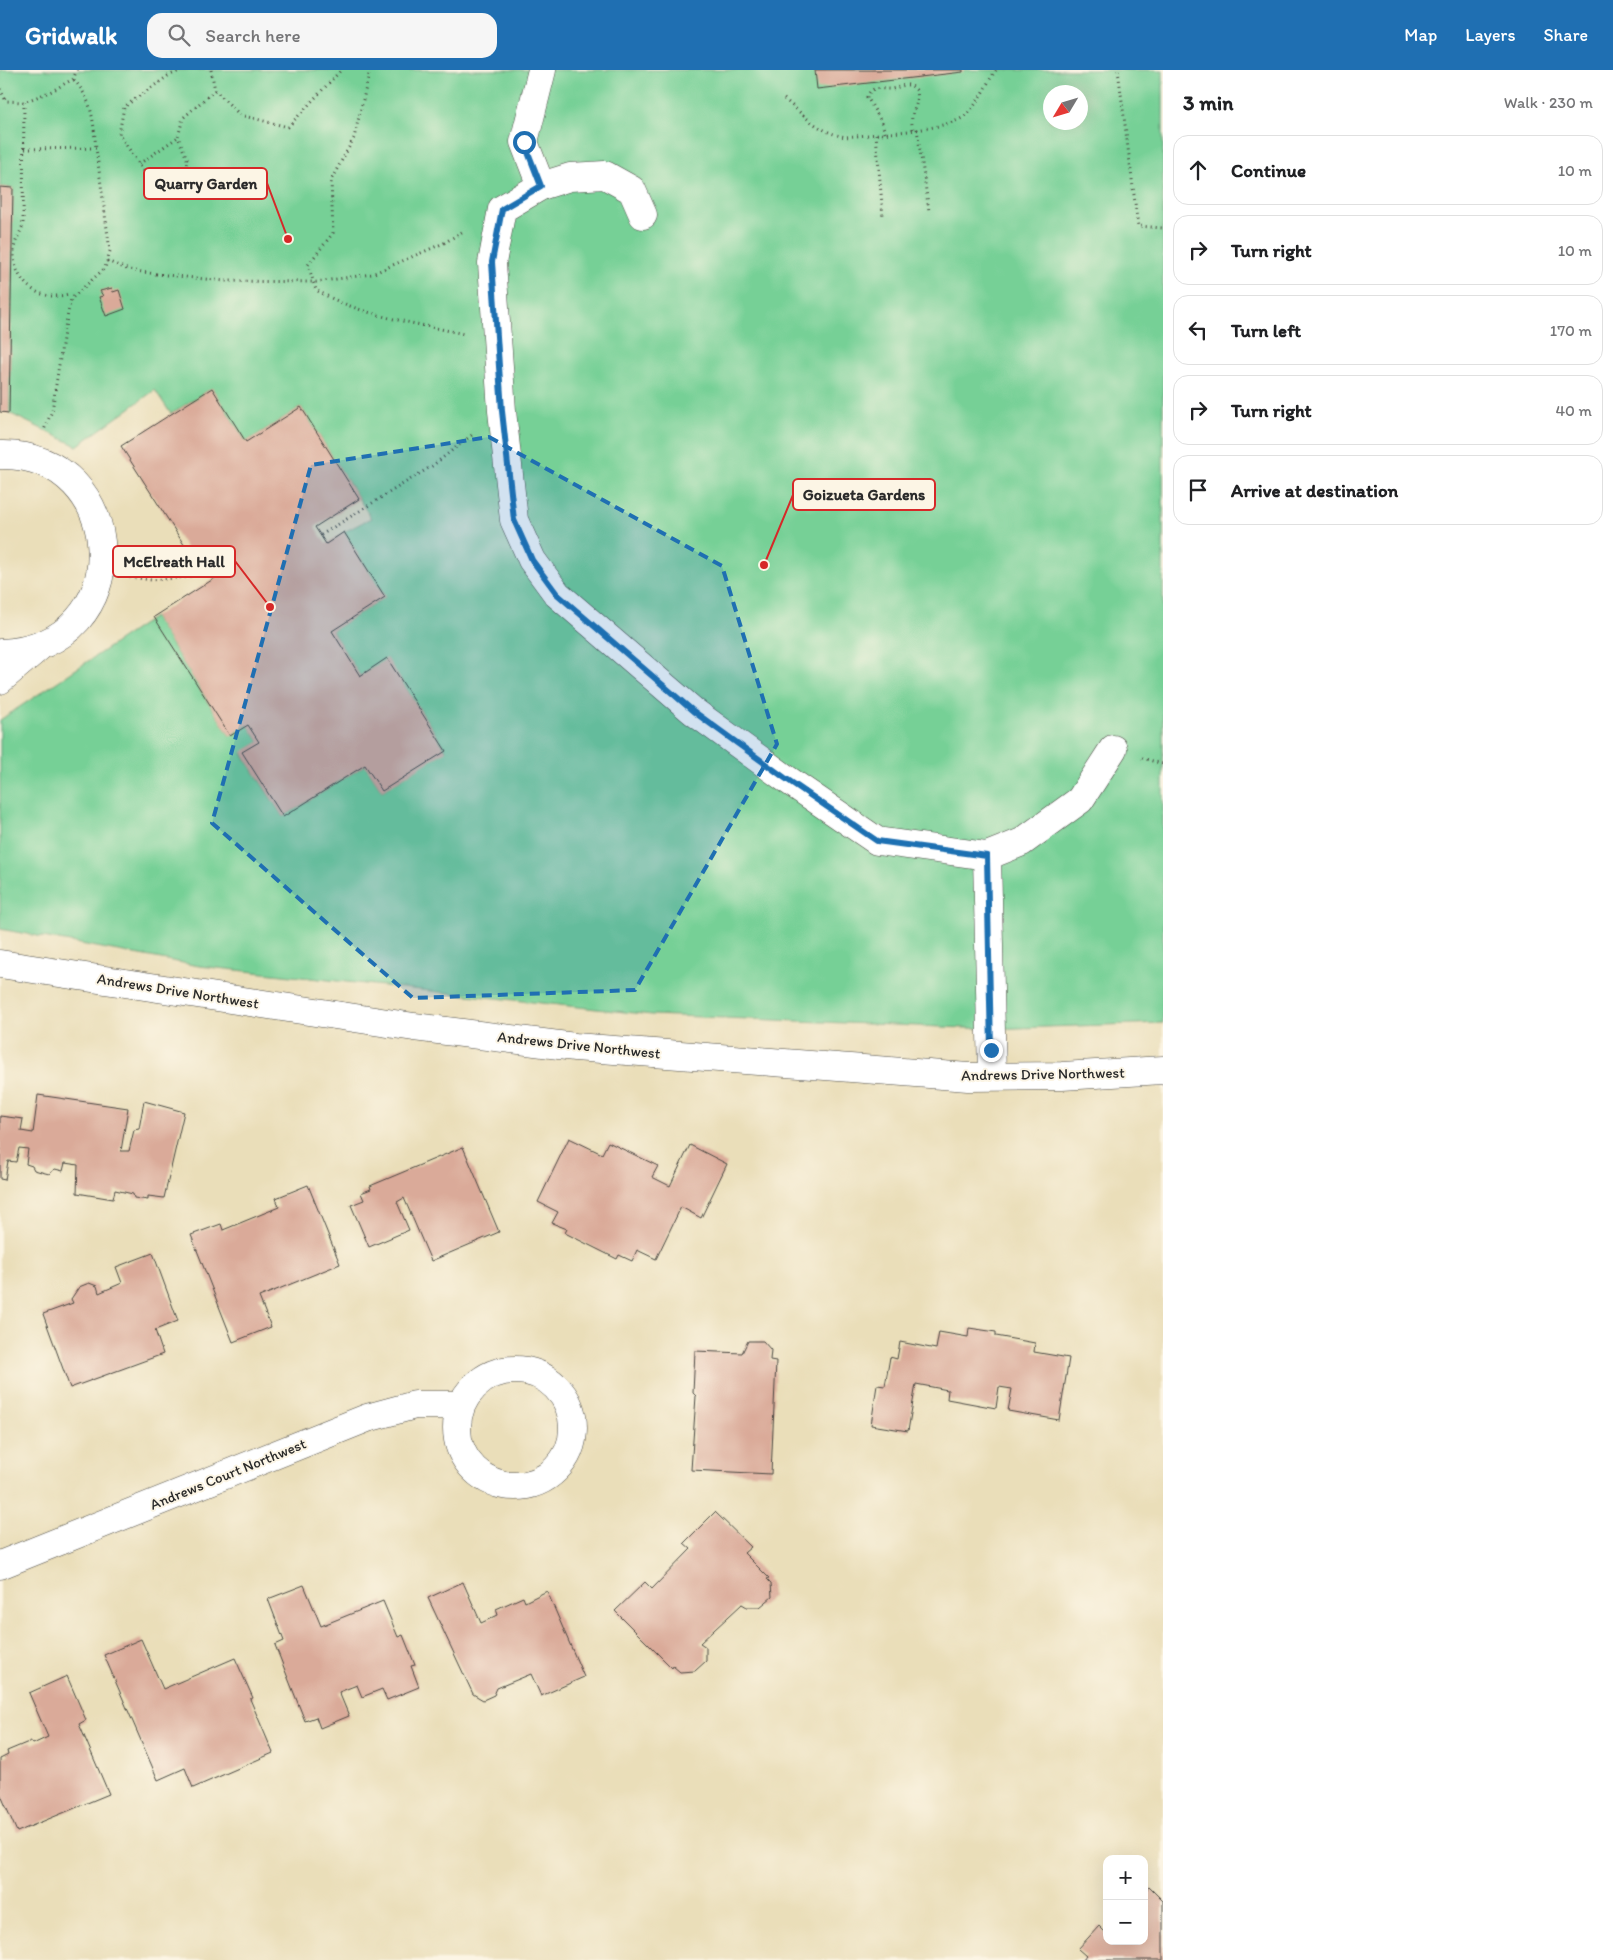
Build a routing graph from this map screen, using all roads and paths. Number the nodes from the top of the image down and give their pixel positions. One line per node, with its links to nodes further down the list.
1 (77, 70): 9 (path)
2 (182, 70): 20 (path)
3 (211, 70): 11 (path)
4 (341, 70): 11 (path)
5 (370, 70): 29 (path)
6 (542, 70): 21 (street)
7 (996, 70): 14 (path)
8 (1118, 70): 25 (path)
9 (73, 79): 13 (path); 18 (path)
10 (0, 89): 13 (path)
11 (216, 90): 17 (path)
12 (784, 99): 16 (path)
13 (24, 102): 19 (path)
14 (915, 129): 15 (path); 15 (path); 22 (path)
15 (885, 133): 16 (path)
16 (876, 134): 24 (path)
17 (178, 137): 20 (path); 20 (path)
18 (96, 148): 19 (path); 27 (path)
19 (25, 149): 28 (path)
20 (139, 164)
21 (541, 186): 23 (street); 29 (street)
22 (930, 211)
23 (643, 215)
24 (883, 216)
25 (1163, 228)
26 (444, 242): 27 (path, bridge)
27 (107, 261): 32 (path)
28 (69, 294)
29 (497, 332): 30 (street)
30 (502, 411): 33 (path); 40 (street)
31 (0, 455): 32 (street)
32 (32, 459): 35 (street)
33 (321, 536)
34 (220, 560): 35 (path)
35 (100, 573): 36 (street)
36 (40, 646): 37 (street); 38 (street)
37 (0, 653)
38 (0, 680)
39 (1113, 749): 40 (street)
40 (987, 856): 43 (street)
41 (0, 964): 43 (street, Andrews Drive Northwest)
42 (1163, 1070): 43 (street, Andrews Drive Northwest)
43 (992, 1076)
44 (461, 1405): 44 (street); 45 (street, Andrews Court Northwest)
45 (0, 1565)

